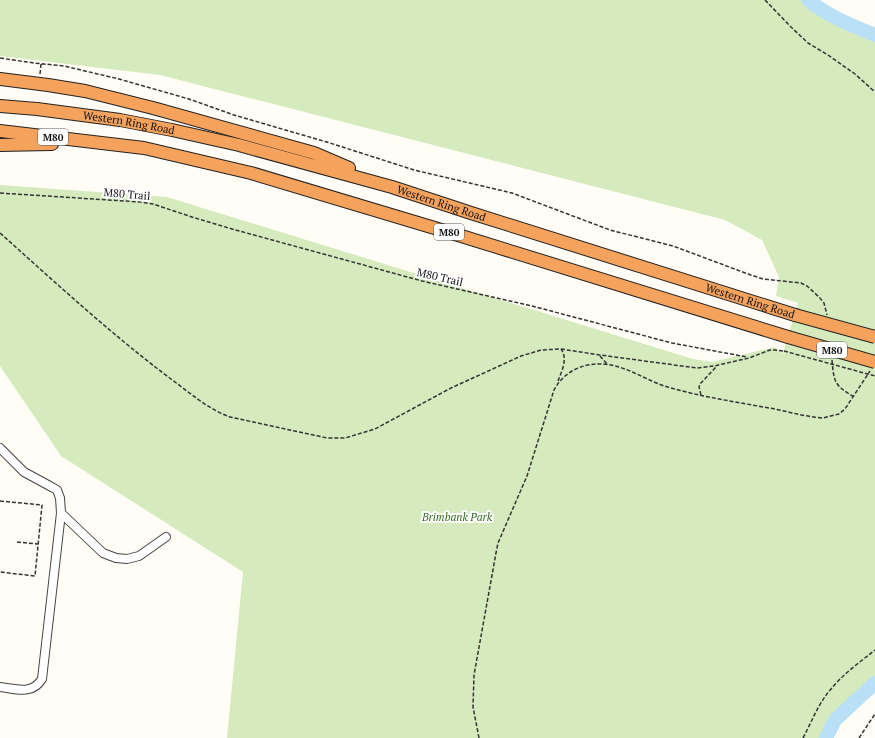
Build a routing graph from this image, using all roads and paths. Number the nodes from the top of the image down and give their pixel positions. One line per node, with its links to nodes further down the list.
1 (765, 0): 4 (path)
2 (0, 58): 12 (path)
3 (0, 79): 9 (highway)
4 (875, 92)
5 (0, 106): 9 (highway, Western Ring Road / M80)
6 (0, 131): 7 (highway, Western Ring Road / M80)
7 (106, 144): 8 (highway); 18 (highway, Western Ring Road / M80, bridge)
8 (0, 145)
9 (392, 187): 13 (highway, Western Ring Road / M80, bridge)
10 (0, 193): 17 (path, M80 Trail)
11 (0, 233): 14 (path)
12 (827, 316)
13 (875, 337)
14 (561, 349): 16 (path); 22 (path)
15 (831, 353): 24 (path)
16 (600, 355): 19 (path); 20 (path)
17 (749, 358): 20 (path); 21 (path, bridge)
18 (875, 362): 24 (path)
19 (607, 364): 22 (path); 23 (path)
20 (716, 366): 23 (path)
21 (875, 376)
22 (558, 383): 35 (path)
23 (702, 395): 24 (path)
24 (854, 396)
25 (0, 448): 27 (lane)
26 (0, 501): 30 (path)
27 (61, 513): 28 (lane); 33 (lane)
28 (166, 538)
29 (17, 542): 30 (path)
30 (38, 544): 31 (path)
31 (0, 572)
32 (875, 650): 36 (path)
33 (0, 687)
34 (875, 714): 37 (path)
35 (479, 738)
36 (803, 738)
37 (859, 738)

